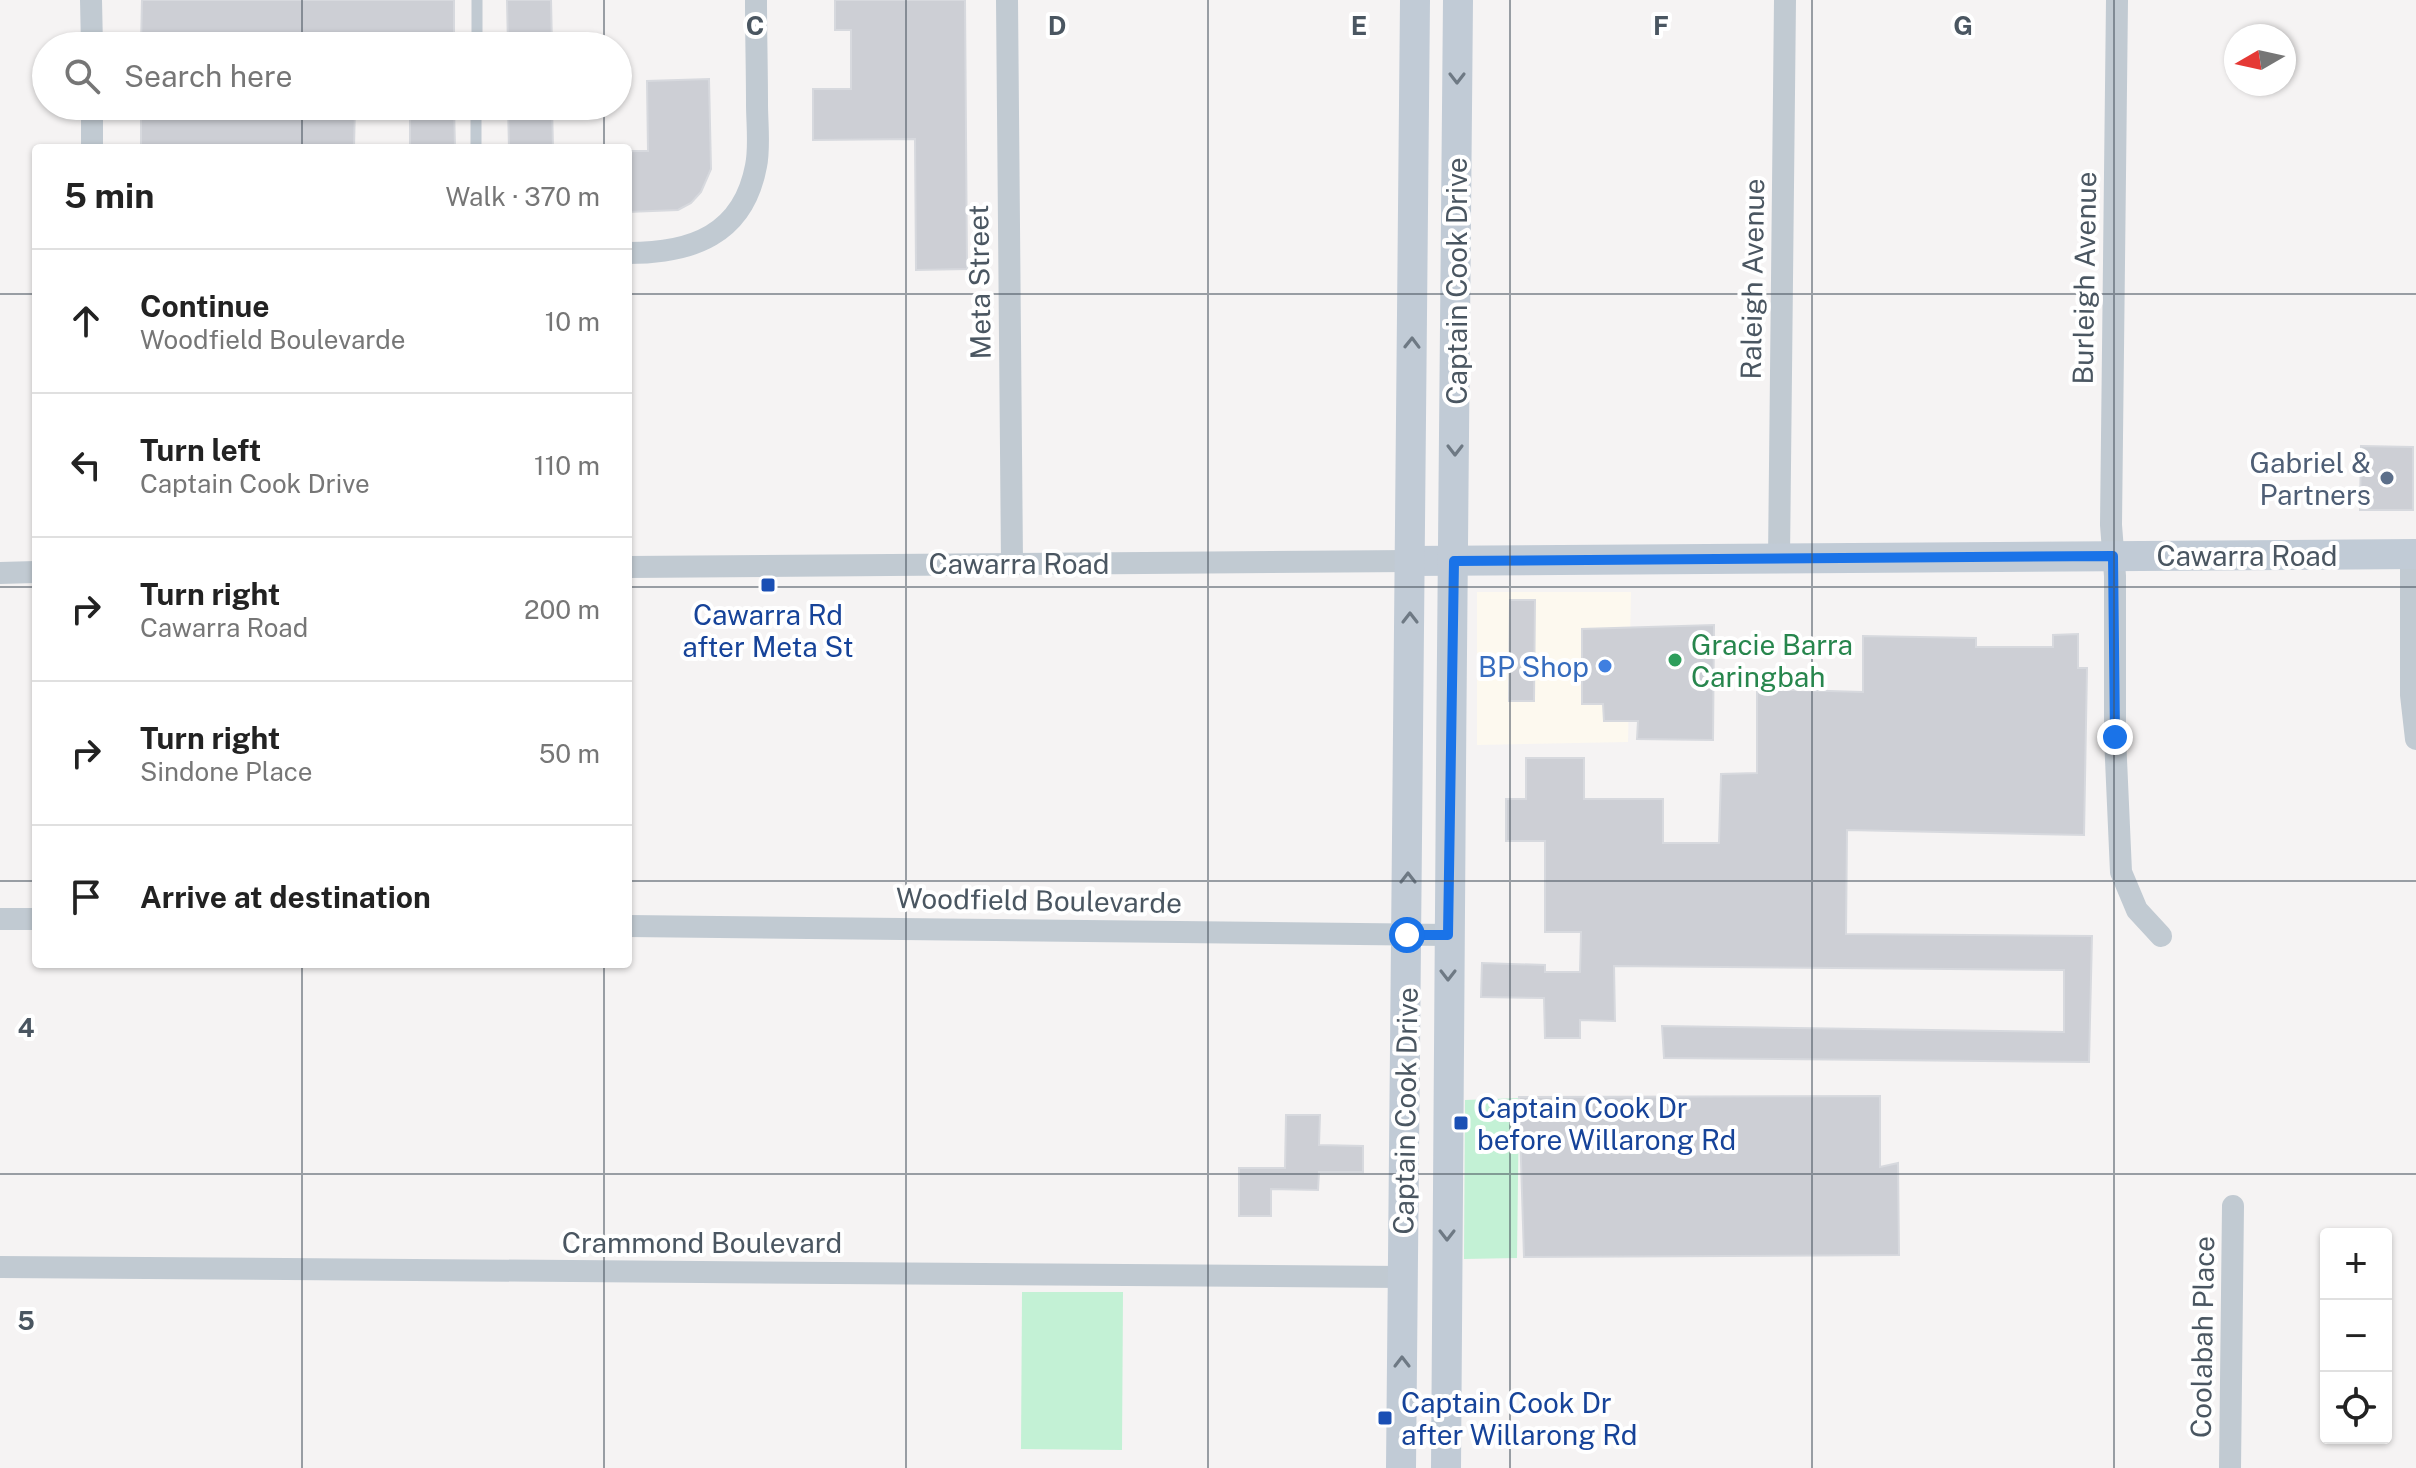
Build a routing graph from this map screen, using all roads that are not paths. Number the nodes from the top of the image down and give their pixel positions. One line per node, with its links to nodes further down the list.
1 (91, 0): 9 (street)
2 (477, 0): 10 (lane)
3 (756, 0): 15 (street)
4 (1007, 0): 21 (street, Meta Street)
5 (1415, 0): 19 (main road, Captain Cook Drive, one-way to 5)
6 (1458, 0): 20 (main road, Captain Cook Drive, one-way to 20)
7 (1785, 0): 18 (street, Raleigh Avenue)
8 (2117, 0): 17 (street, Burleigh Avenue)
9 (92, 32)
10 (477, 32)
11 (92, 120): 13 (street)
12 (476, 120): 14 (lane)
13 (92, 144)
14 (476, 144)
15 (632, 253)
16 (2414, 554): 17 (main road, Cawarra Road); 25 (street)
17 (2113, 556): 18 (main road, Cawarra Road); 31 (street, Burleigh Avenue)
18 (1779, 559): 20 (main road, Cawarra Road)
19 (1410, 561): 20 (main road); 21 (street, Cawarra Road); 29 (main road, Captain Cook Drive, one-way to 19)
20 (1454, 561): 30 (main road, Captain Cook Drive)
21 (1012, 563): 22 (street, Cawarra Road)
22 (632, 567)
23 (32, 572): 24 (street)
24 (0, 573)
25 (2416, 739)
26 (0, 919): 27 (street)
27 (32, 919)
28 (632, 926): 29 (street, Woodfield Boulevarde)
29 (1407, 935): 30 (street, Woodfield Boulevarde); 34 (main road, Captain Cook Drive)
30 (1448, 935): 36 (main road, Captain Cook Drive, one-way to 36)
31 (2161, 936)
32 (2233, 1206): 37 (street, Coolabah Place)
33 (0, 1267): 34 (street, Crammond Boulevard)
34 (1403, 1277): 35 (main road, Captain Cook Drive, one-way to 34)
35 (1401, 1468)
36 (1446, 1468)
37 (2230, 1468)

